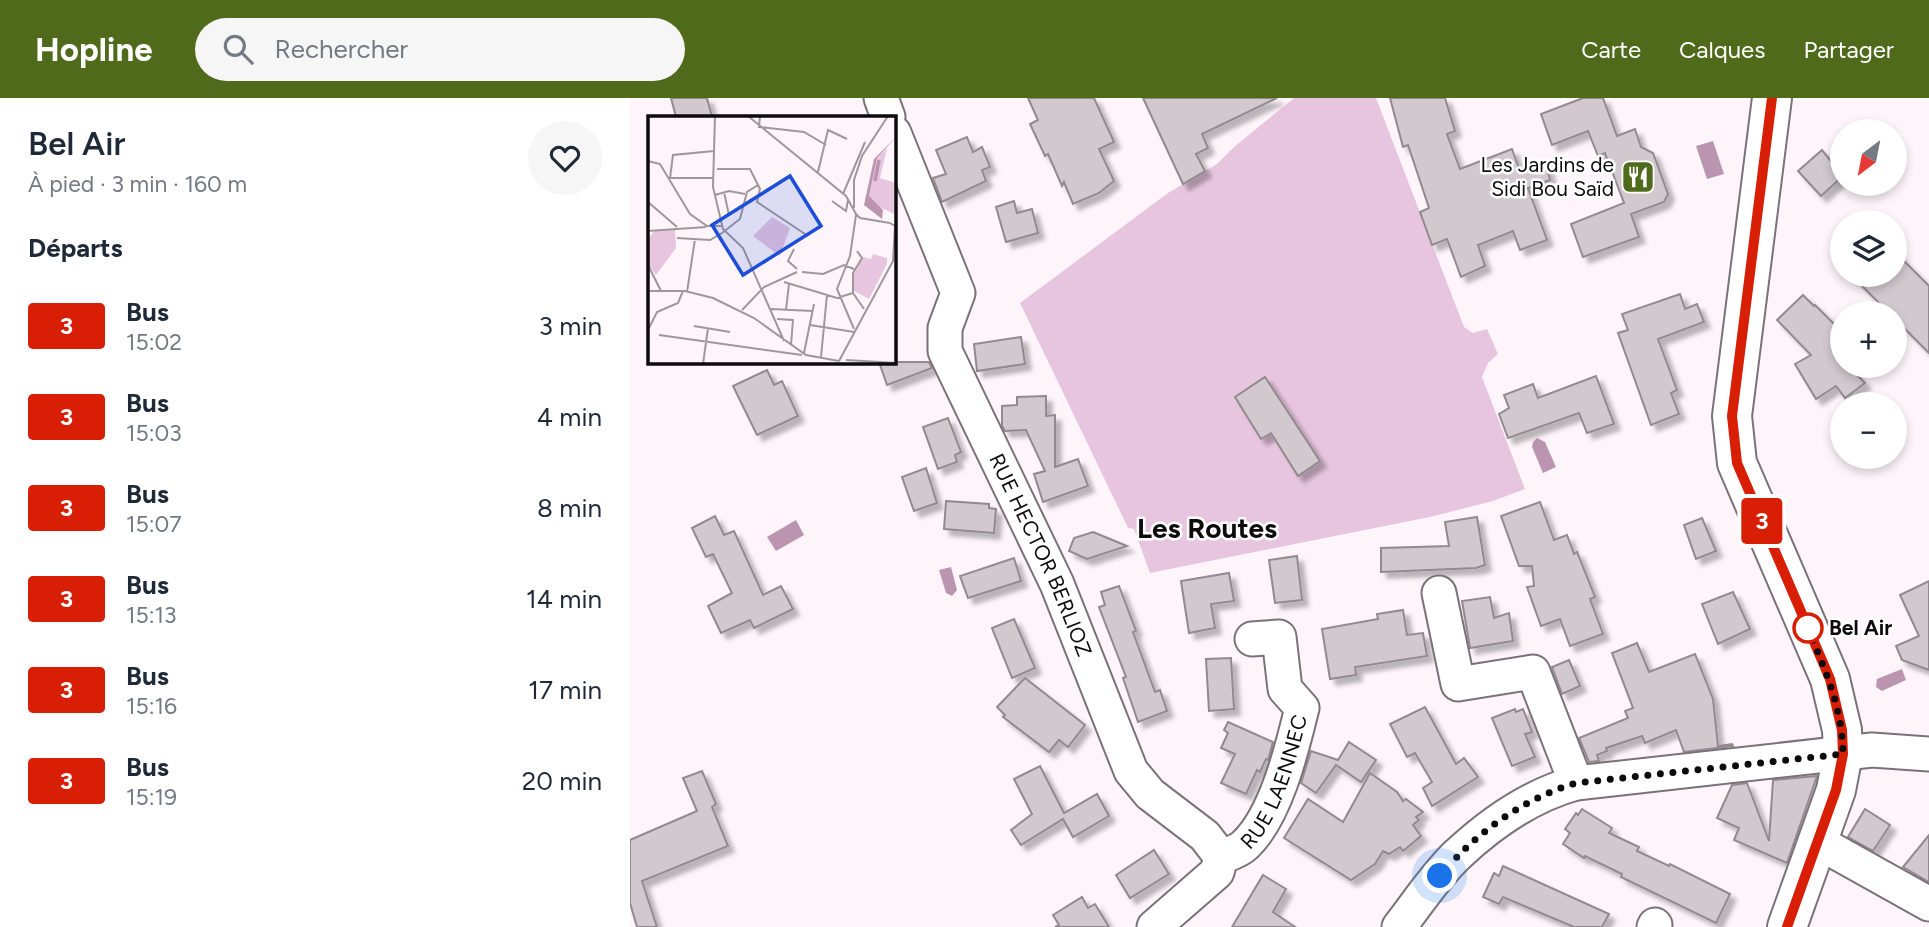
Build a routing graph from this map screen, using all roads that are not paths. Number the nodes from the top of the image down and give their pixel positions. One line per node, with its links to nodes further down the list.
1 (881, 98): 3 (street)
2 (1773, 98): 7 (main road)
3 (888, 116)
4 (896, 138): 11 (street, RUE HECTOR BERLIOZ)
5 (1438, 593): 9 (street)
6 (1252, 639): 11 (street, RUE LAENNEC)
7 (1843, 754): 8 (street); 9 (street); 10 (main road)
8 (1929, 754)
9 (1576, 783): 14 (street)
10 (1818, 842): 12 (street); 15 (main road)
11 (1221, 857): 13 (street)
12 (1929, 904)
13 (1154, 927)
14 (1399, 927)
15 (1787, 927)

